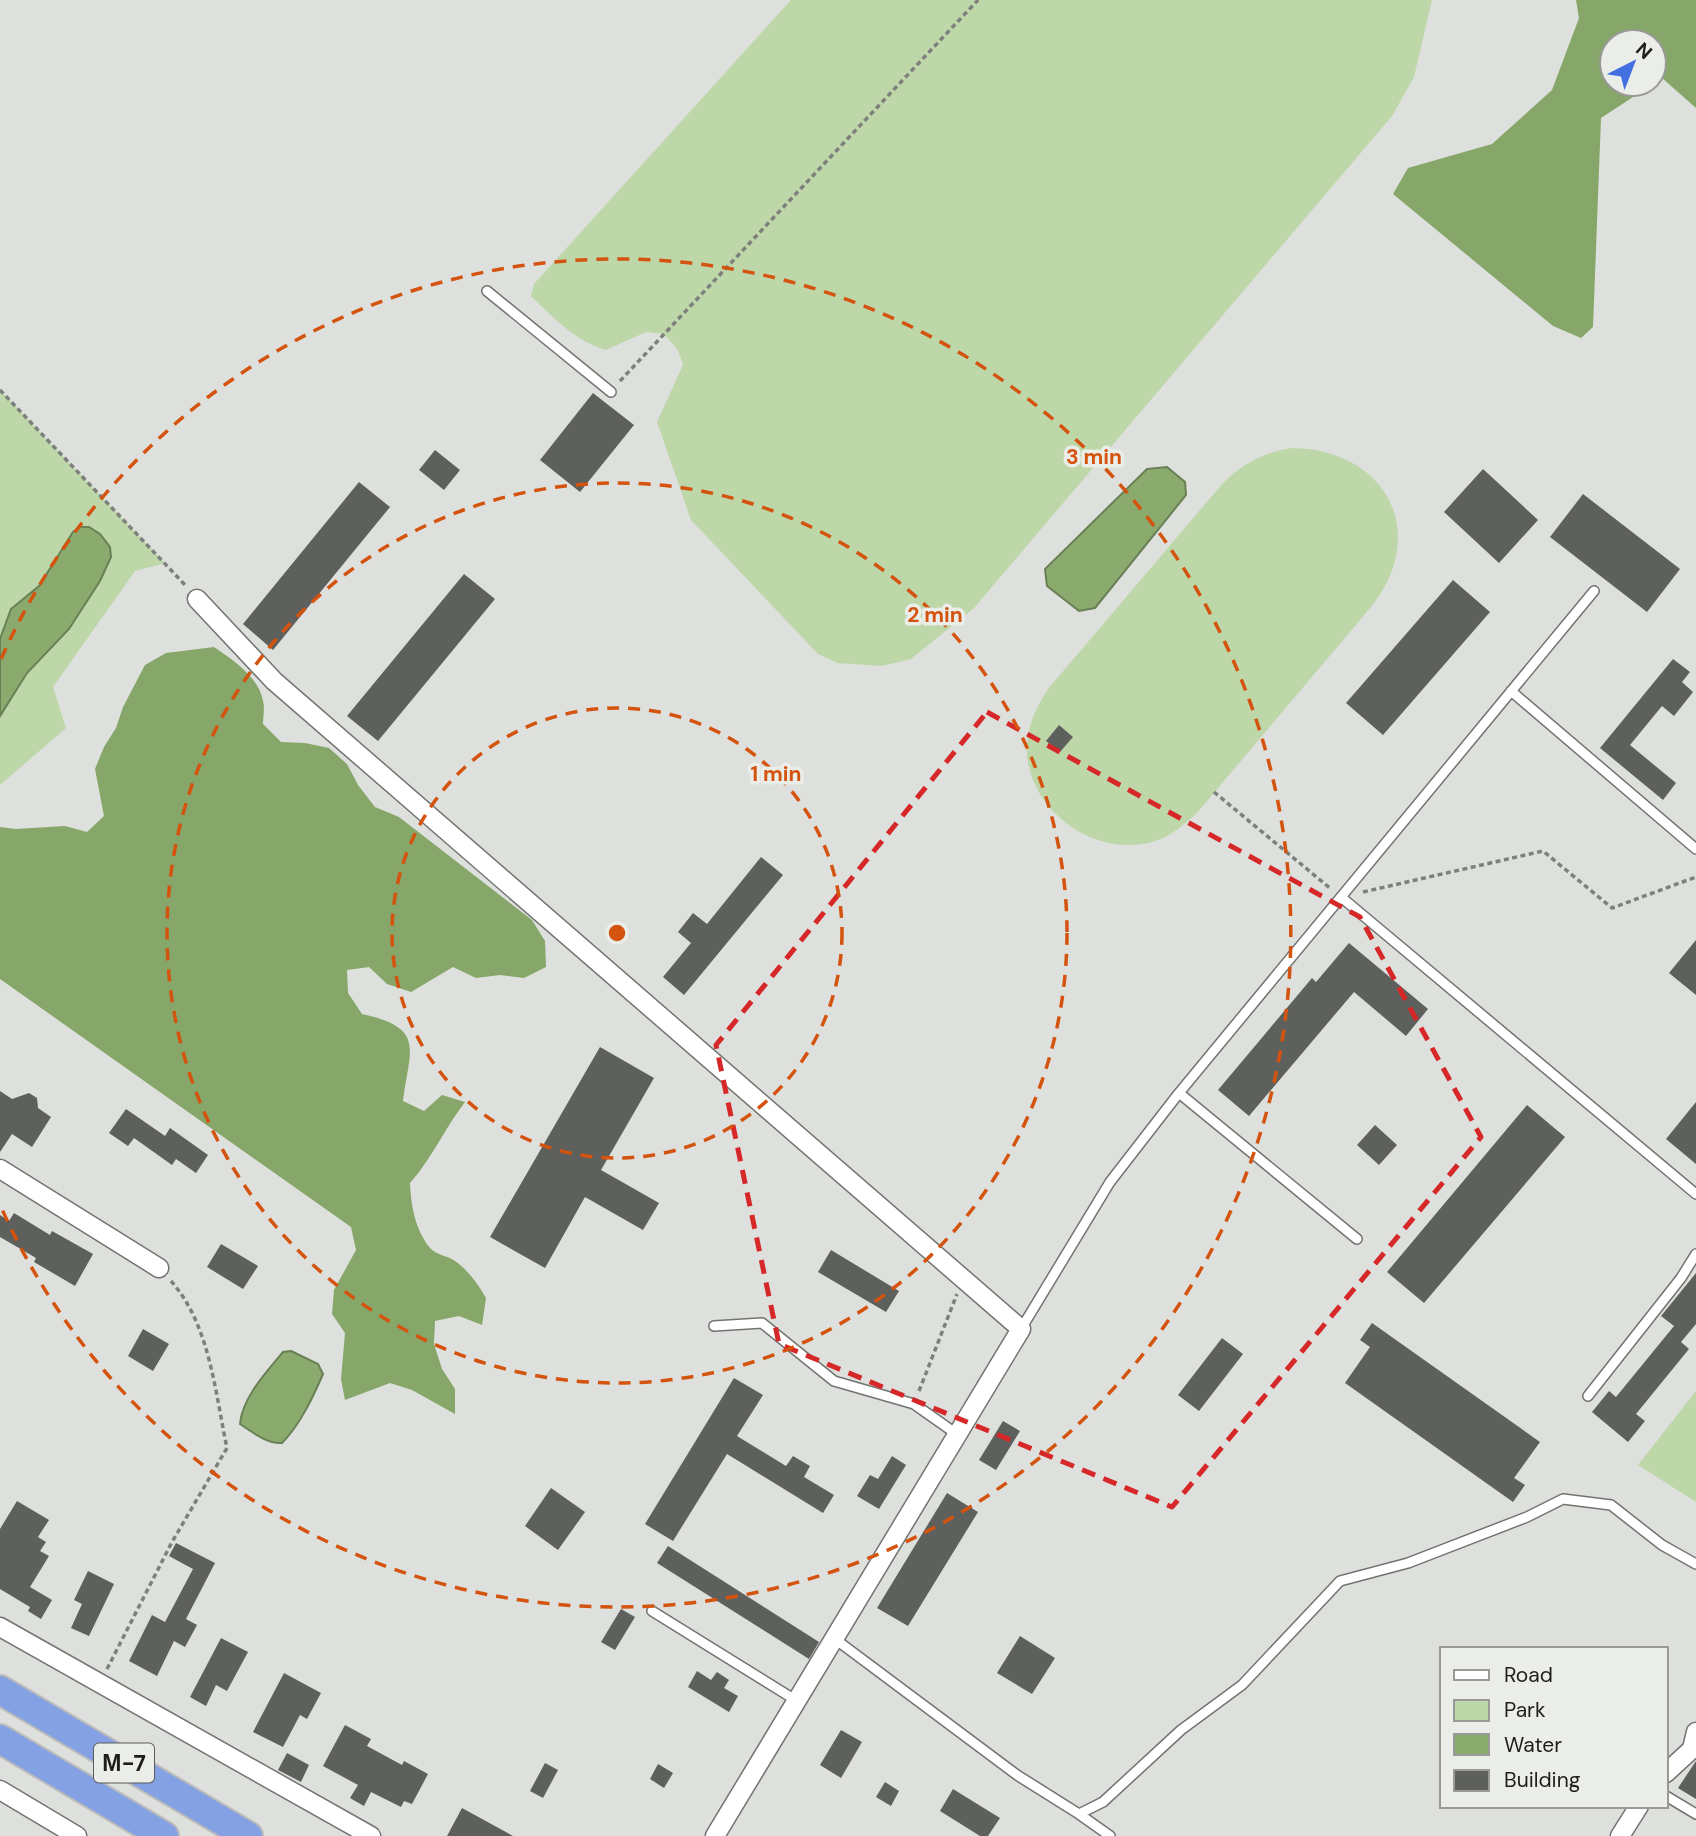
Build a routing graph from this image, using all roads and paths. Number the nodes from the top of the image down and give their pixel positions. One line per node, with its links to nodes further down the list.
1 (978, 0): 4 (path)
2 (487, 290): 4 (lane)
3 (0, 390): 6 (path)
4 (611, 391)
5 (1594, 591): 7 (lane)
6 (197, 599): 18 (street)
7 (1511, 691): 9 (lane); 11 (lane)
8 (1214, 792): 11 (path)
9 (1696, 849)
10 (1696, 877): 11 (path)
11 (1341, 897): 12 (lane); 14 (lane)
12 (1178, 1093): 15 (lane); 20 (lane)
13 (0, 1169): 17 (street)
14 (1696, 1194)
15 (1357, 1238)
16 (1696, 1254): 21 (lane)
17 (159, 1268): 29 (path)
18 (963, 1279): 20 (street); 22 (path)
19 (714, 1326): 22 (lane)
20 (1020, 1329): 23 (street)
21 (1587, 1396)
22 (914, 1404): 23 (lane)
23 (958, 1435): 27 (street)
24 (1696, 1564): 37 (lane)
25 (652, 1611): 30 (lane)
26 (0, 1627): 29 (street)
27 (835, 1639): 30 (street); 37 (lane)
28 (0, 1690): 41 (highway, М-7)
29 (110, 1690): 42 (street)
30 (797, 1701): 43 (street)
31 (1696, 1732): 33 (street)
32 (0, 1739): 40 (highway, М-7)
33 (1668, 1771)
34 (0, 1790): 39 (street)
35 (1668, 1797): 38 (lane)
36 (1638, 1808): 45 (street)
37 (1079, 1814): 44 (lane)
38 (1696, 1814)
39 (76, 1836)
40 (164, 1836)
41 (248, 1836)
42 (371, 1836)
43 (715, 1836)
44 (1110, 1836)
45 (1620, 1836)

